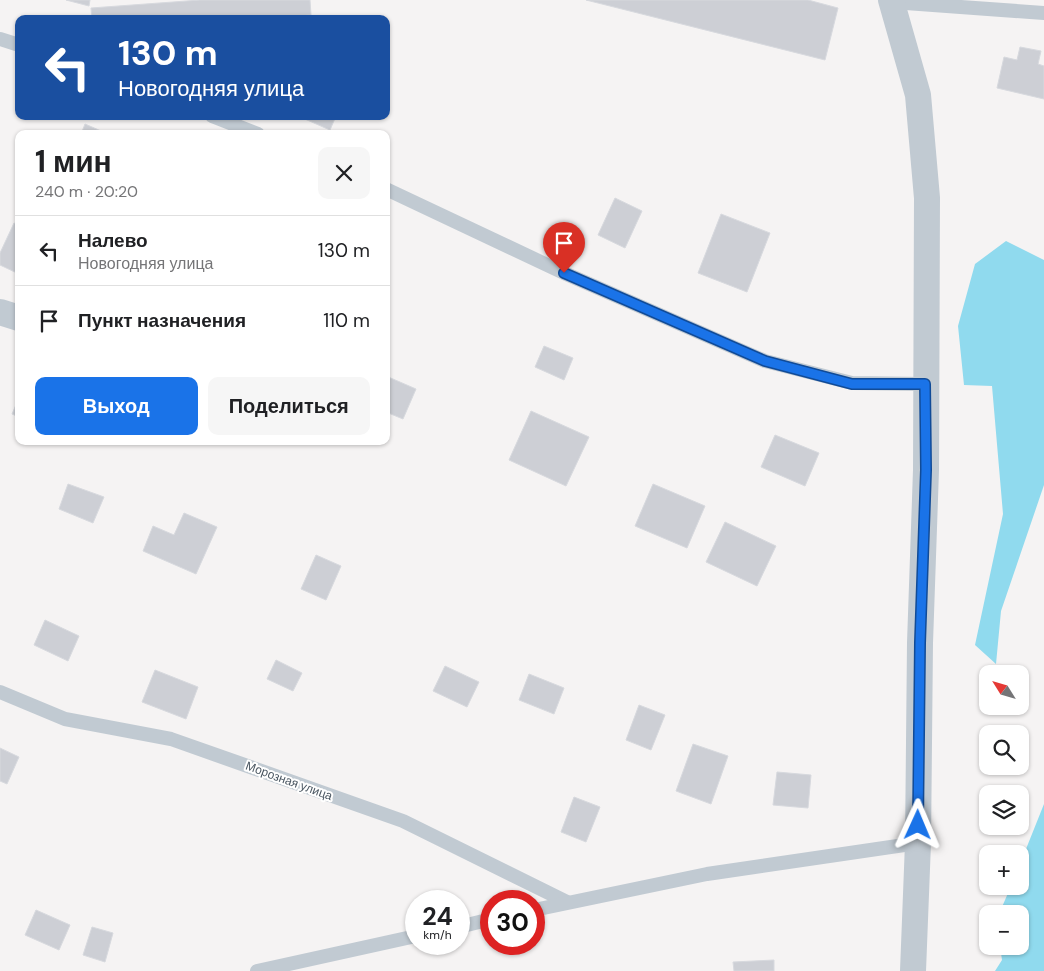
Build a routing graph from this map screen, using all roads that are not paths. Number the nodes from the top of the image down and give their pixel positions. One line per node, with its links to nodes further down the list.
1 (891, 1): 2 (lane); 10 (street)
2 (1044, 13)
3 (0, 39): 4 (lane)
4 (15, 44)
5 (222, 120): 6 (lane)
6 (248, 130)
7 (390, 191): 10 (lane)
8 (0, 312): 9 (street)
9 (15, 317)
10 (925, 384): 12 (street)
11 (0, 692): 13 (lane, Морозная улица)
12 (918, 843): 13 (lane); 17 (street)
13 (567, 902): 14 (lane)
14 (545, 907)
15 (405, 938): 16 (lane)
16 (258, 971)
17 (914, 971)

